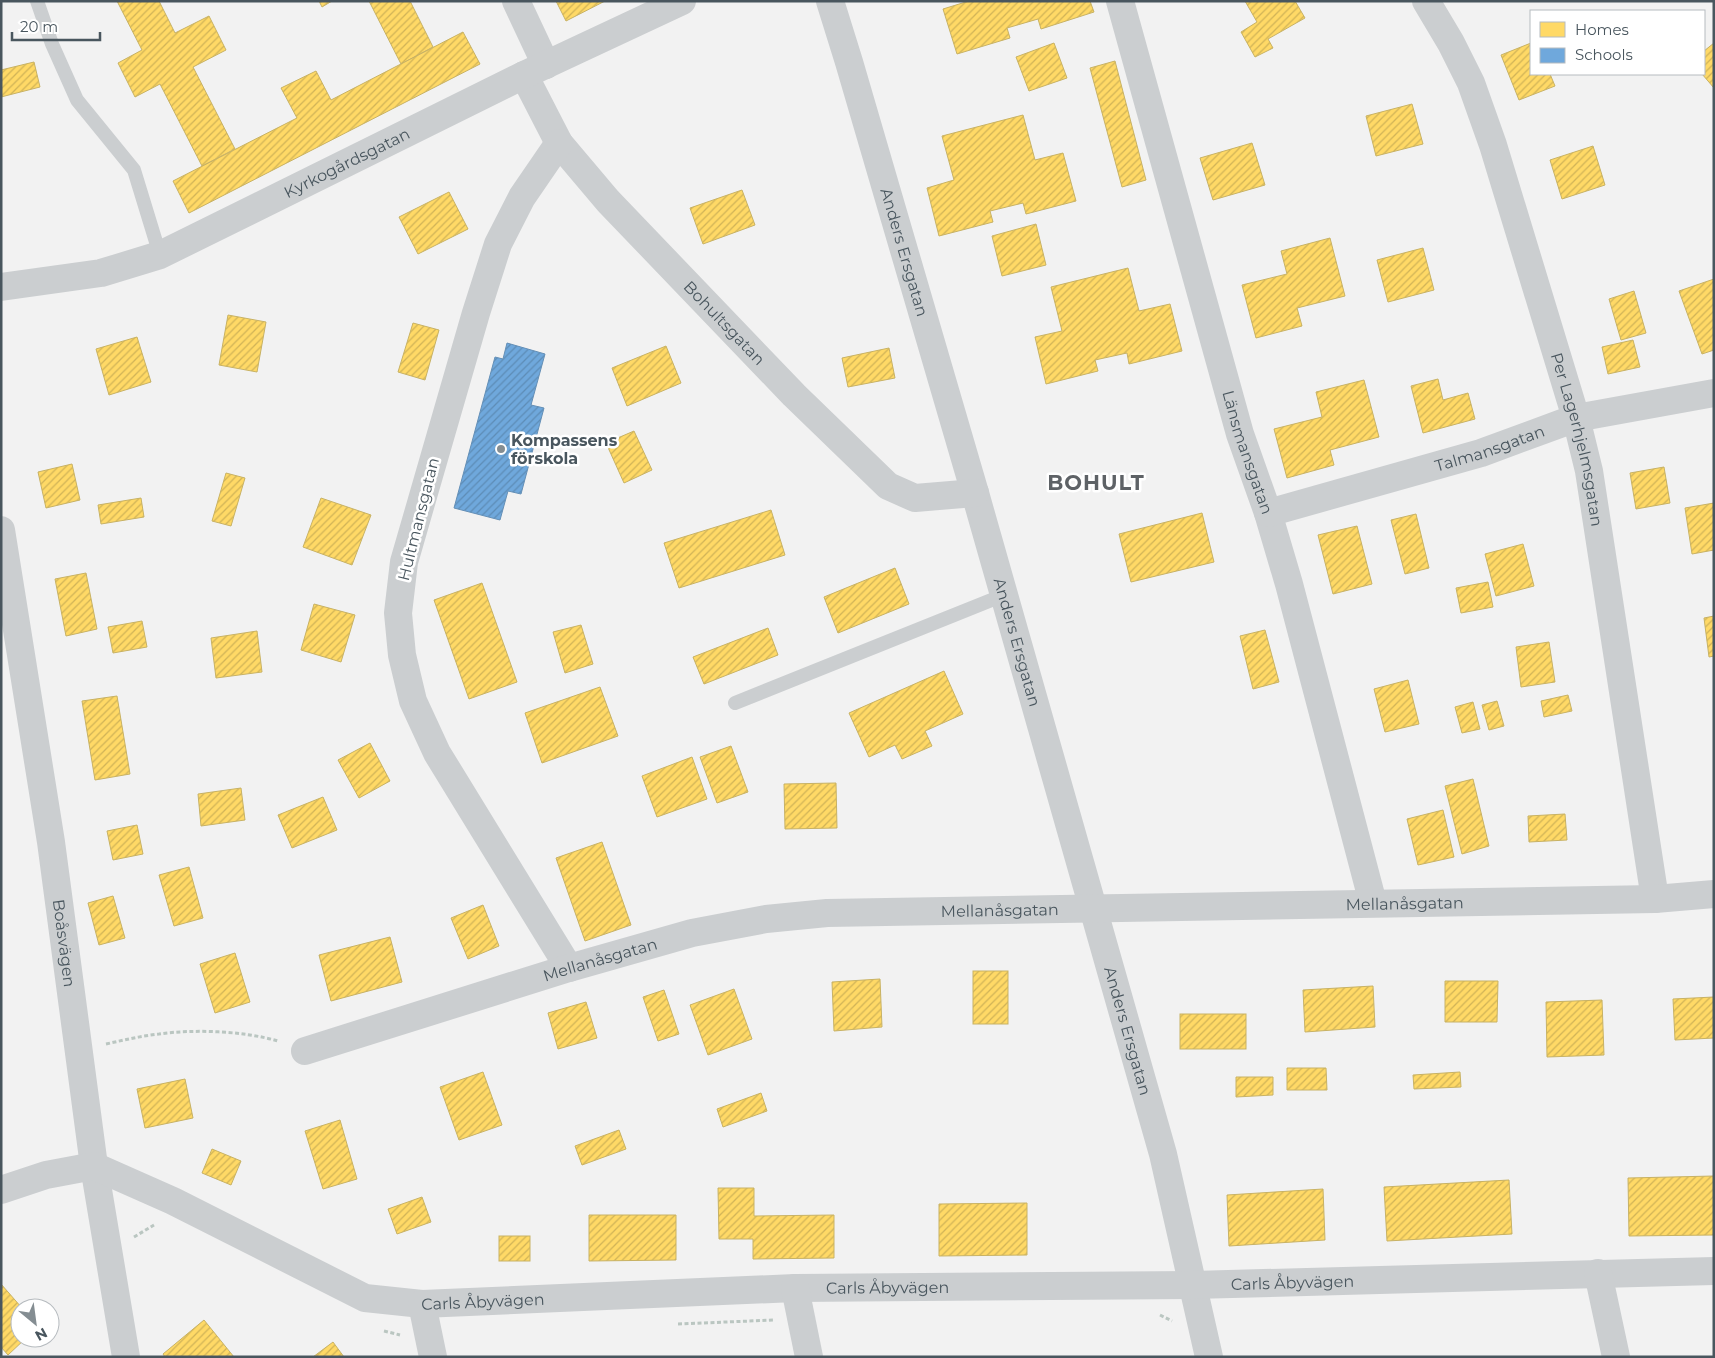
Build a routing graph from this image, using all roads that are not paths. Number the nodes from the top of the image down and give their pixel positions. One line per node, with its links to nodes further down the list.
1 (37, 1): 9 (lane)
2 (516, 1): 7 (street, Bohultsgatan)
3 (682, 1): 7 (street, Kyrkogårdsgatan)
4 (830, 1): 13 (street, Anders Ersgatan)
5 (1120, 1): 14 (street, Länsmansgatan)
6 (1426, 1): 12 (street, Per Lagerhjelmsgatan)
7 (535, 70): 8 (street, Bohultsgatan); 9 (street, Kyrkogårdsgatan)
8 (559, 143): 13 (street, Bohultsgatan); 22 (street, Hultmansgatan)
9 (160, 255): 10 (street, Kyrkogårdsgatan)
10 (1, 287)
11 (1714, 393): 12 (street, Talmansgatan)
12 (1576, 418): 14 (street, Talmansgatan); 19 (street, Per Lagerhjelmsgatan)
13 (975, 493): 16 (street, Anders Ersgatan)
14 (1268, 513): 20 (street, Länsmansgatan)
15 (1, 530): 24 (street, Boåsvägen)
16 (1004, 595): 17 (lane); 21 (street, Anders Ersgatan)
17 (735, 703)
18 (1714, 894): 19 (street, Mellanåsgatan)
19 (1655, 899): 20 (street, Mellanåsgatan)
20 (1373, 903): 21 (street, Mellanåsgatan)
21 (1093, 908): 22 (street, Mellanåsgatan); 28 (street, Anders Ersgatan)
22 (569, 968): 23 (street, Mellanåsgatan)
23 (304, 1051)
24 (94, 1166): 25 (street); 30 (street, Carls Åbyvägen); 31 (street, Boåsvägen)
25 (1, 1190)
26 (1714, 1271): 27 (street, Carls Åbyvägen)
27 (1598, 1273): 28 (street, Carls Åbyvägen); 35 (street)
28 (1194, 1286): 29 (street, Carls Åbyvägen); 34 (street, Anders Ersgatan)
29 (795, 1288): 30 (street, Carls Åbyvägen); 33 (street)
30 (422, 1304): 32 (street)
31 (126, 1357)
32 (433, 1357)
33 (810, 1357)
34 (1210, 1357)
35 (1616, 1357)

